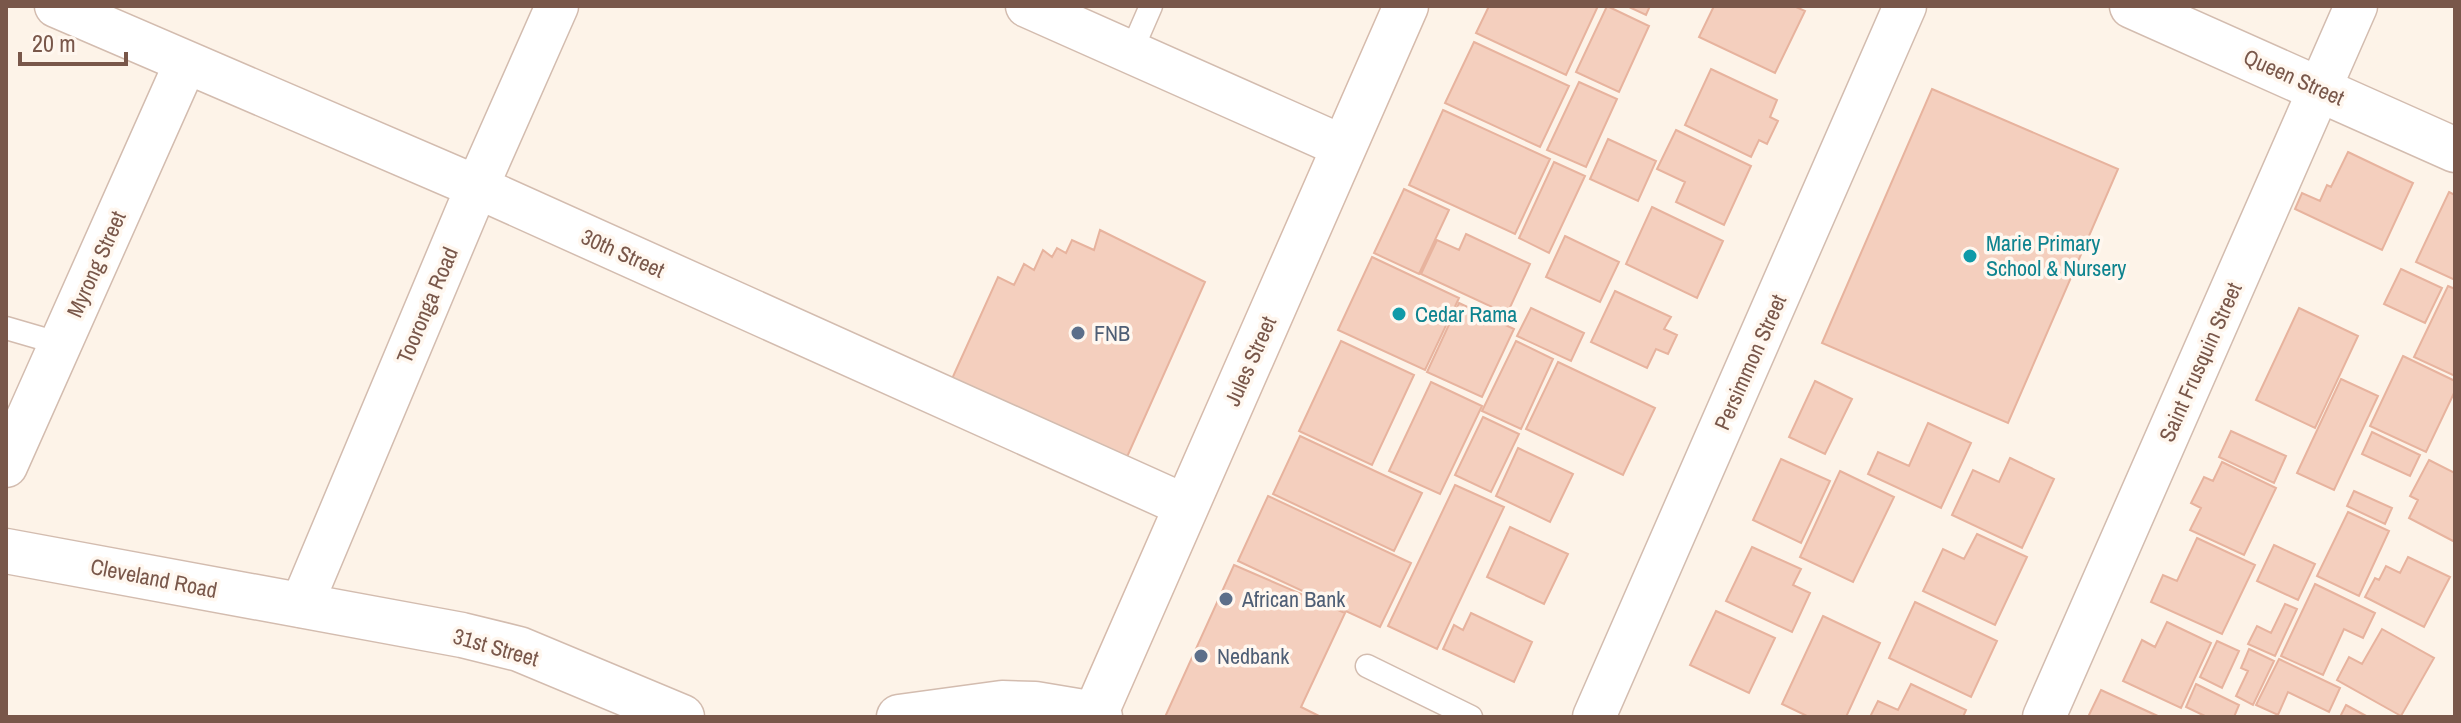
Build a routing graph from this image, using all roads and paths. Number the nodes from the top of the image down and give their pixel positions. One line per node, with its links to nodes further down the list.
1 (56, 6): 10 (street, 30th Street)
2 (557, 6): 14 (street, Tooronga Road)
3 (1027, 6): 9 (street)
4 (1151, 6): 9 (lane)
5 (1406, 6): 12 (street, Jules Street)
6 (1905, 6): 27 (street, Persimmon Street)
7 (2132, 6): 11 (street, Queen Street)
8 (2356, 6): 11 (street, Saint Frusquin Street)
9 (1131, 52): 12 (street)
10 (186, 62): 14 (street, 30th Street); 16 (street, Myrong Street)
11 (2320, 89): 13 (street, Queen Street); 28 (street, Saint Frusquin Street)
12 (1344, 147): 18 (street, Jules Street)
13 (2455, 150)
14 (477, 187): 18 (street, 30th Street); 20 (street, Tooronga Road)
15 (6, 328): 16 (lane)
16 (61, 344): 17 (street, Myrong Street)
17 (6, 466)
18 (1186, 506): 23 (street, Jules Street)
19 (6, 551): 20 (street, Cleveland Road)
20 (301, 606): 24 (street, 31st Street)
21 (1367, 666): 22 (lane)
22 (1427, 707): 26 (lane)
23 (1096, 716): 25 (street)
24 (682, 717)
25 (899, 717)
26 (1471, 717)
27 (1594, 717)
28 (2044, 717)

